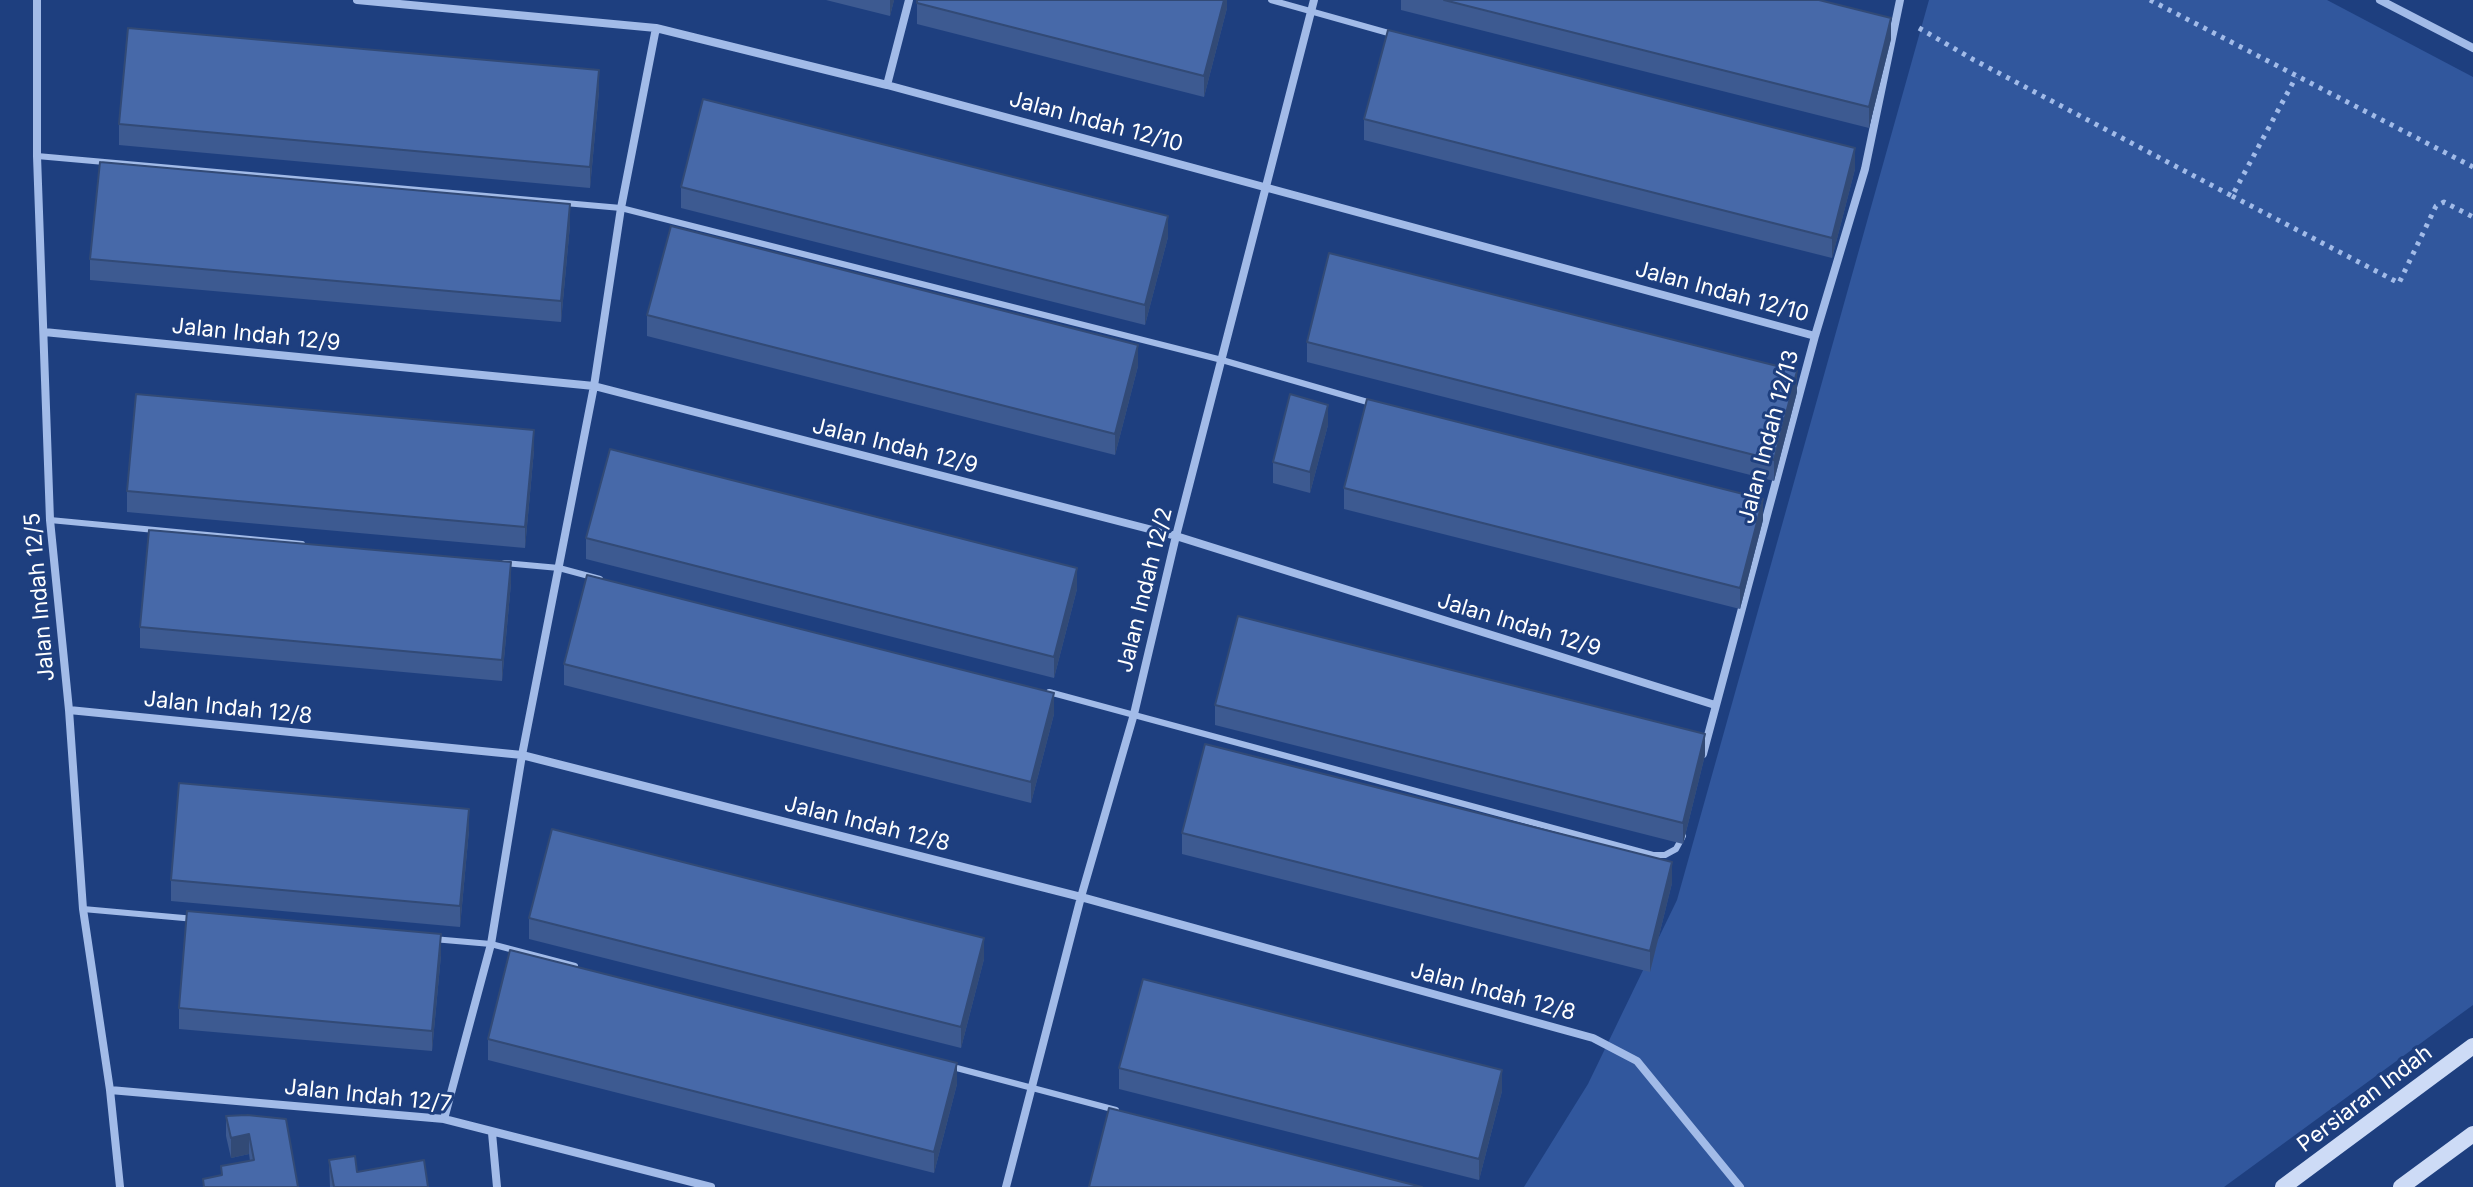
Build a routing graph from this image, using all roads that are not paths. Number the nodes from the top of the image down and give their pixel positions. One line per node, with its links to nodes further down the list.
1 (37, 0): 14 (street, Jalan Indah 12/5)
2 (357, 0): 8 (street, Jalan Indah 12/10)
3 (909, 0): 13 (street)
4 (1271, 0): 9 (lane)
5 (1314, 0): 9 (street, Jalan Indah 12/2)
6 (1900, 0): 16 (street, Jalan Indah 12/13)
7 (2380, 0): 12 (street)
8 (436, 4): 10 (street, Jalan Indah 12/10)
9 (1311, 11): 11 (lane); 17 (street, Jalan Indah 12/2)
10 (656, 28): 13 (street, Jalan Indah 12/10); 18 (street)
11 (1400, 36)
12 (2473, 48)
13 (887, 85): 17 (street, Jalan Indah 12/10)
14 (37, 156): 18 (lane); 19 (street, Jalan Indah 12/5)
15 (1850, 165): 16 (lane)
16 (1865, 169): 20 (street, Jalan Indah 12/13)
17 (1267, 186): 20 (street, Jalan Indah 12/10); 21 (street, Jalan Indah 12/2)
18 (621, 208): 21 (lane); 22 (street)
19 (44, 332): 22 (street, Jalan Indah 12/9); 26 (street, Jalan Indah 12/5)
20 (1815, 336): 25 (street, Jalan Indah 12/13)
21 (1222, 360): 23 (lane); 27 (street, Jalan Indah 12/2)
22 (594, 386): 27 (street, Jalan Indah 12/9); 30 (street)
23 (1373, 404)
24 (1751, 513): 25 (lane)
25 (1767, 517): 33 (street, Jalan Indah 12/13)
26 (50, 520): 28 (lane); 34 (street, Jalan Indah 12/5)
27 (1176, 536): 33 (street, Jalan Indah 12/9); 35 (street, Jalan Indah 12/2)
28 (305, 544)
29 (495, 562): 30 (lane)
30 (559, 568): 31 (lane); 36 (street)
31 (604, 580)
32 (1043, 691): 35 (lane)
33 (1715, 705): 37 (street, Jalan Indah 12/13)
34 (69, 710): 36 (street, Jalan Indah 12/8); 41 (street, Jalan Indah 12/5)
35 (1134, 714): 39 (lane); 40 (street, Jalan Indah 12/2)
36 (522, 755): 40 (street, Jalan Indah 12/8); 44 (street)
37 (1701, 764)
38 (1686, 822): 39 (street)
39 (1683, 836)
40 (1081, 897): 48 (street, Jalan Indah 12/2); 59 (street, Jalan Indah 12/8)
41 (83, 909): 42 (lane); 49 (street, Jalan Indah 12/5)
42 (208, 920)
43 (428, 939): 44 (lane)
44 (491, 944): 45 (lane); 51 (street)
45 (583, 969)
46 (2473, 1046): 60 (main road, Persiaran Indah)
47 (938, 1062): 48 (lane)
48 (1030, 1087): 50 (lane); 58 (street, Jalan Indah 12/2)
49 (110, 1090): 51 (street, Jalan Indah 12/7); 55 (street, Jalan Indah 12/5)
50 (1122, 1111)
51 (444, 1119): 52 (street, Jalan Indah 12/7)
52 (492, 1133): 54 (street, Jalan Indah 12/7); 56 (street)
53 (2473, 1134): 61 (main road)
54 (685, 1184): 57 (street, Jalan Indah 12/7)
55 (120, 1187)
56 (497, 1187)
57 (711, 1187)
58 (1006, 1187)
59 (1740, 1187)
60 (2283, 1187)
61 (2401, 1187)

